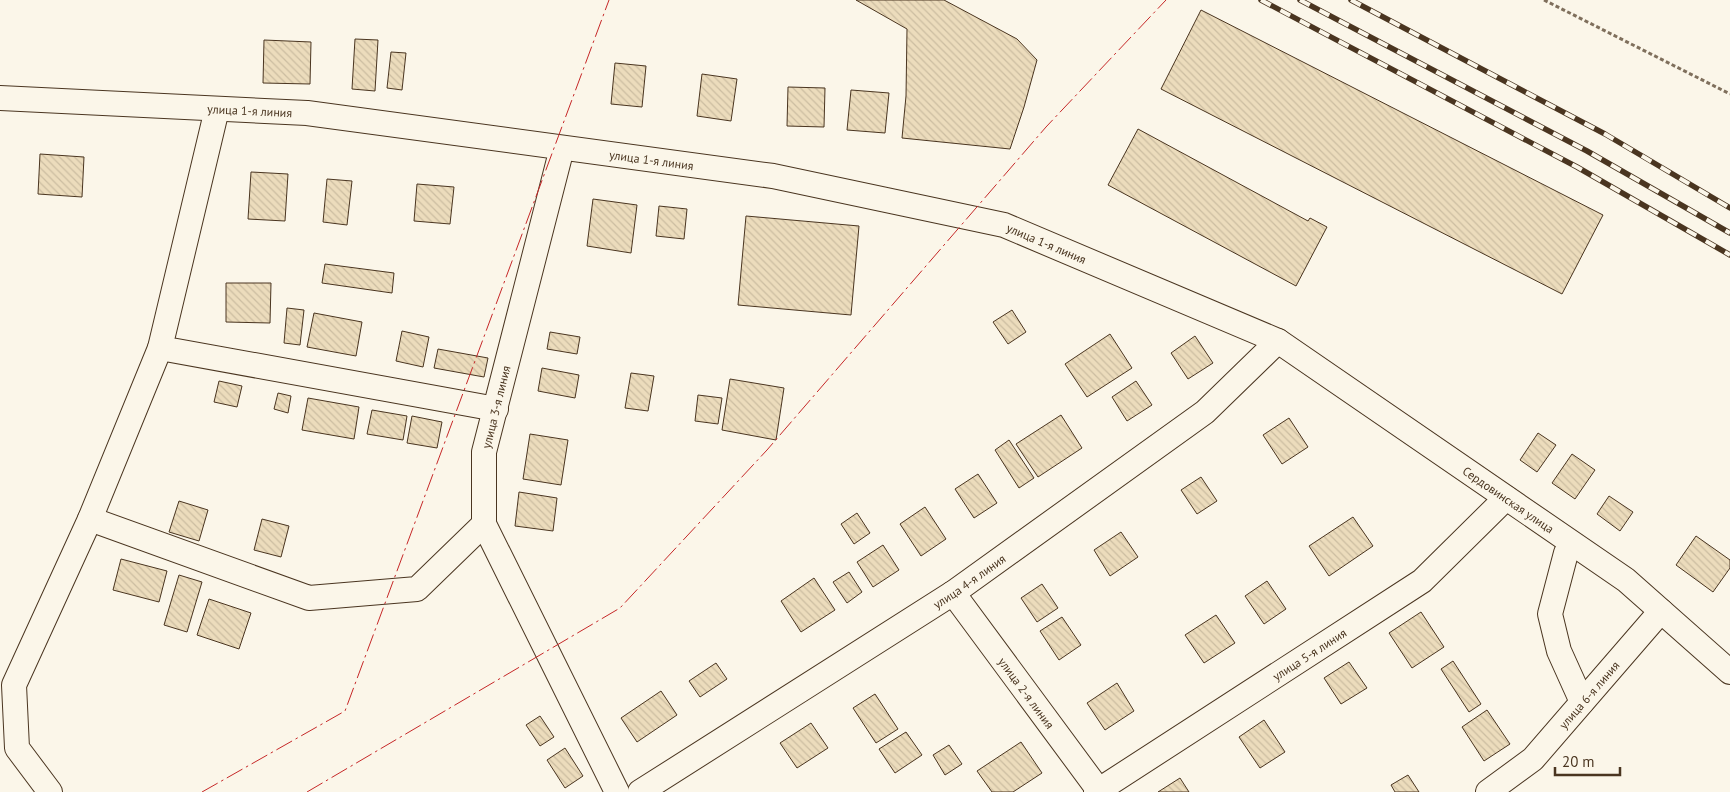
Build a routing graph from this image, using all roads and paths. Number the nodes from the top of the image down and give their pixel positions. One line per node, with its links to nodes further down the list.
1 (1544, 0): 2 (path)
2 (1730, 94)
3 (0, 98): 4 (street, улица 1-я линия)
4 (217, 109): 5 (street, улица 1-я линия); 7 (street)
5 (562, 148): 6 (street, улица 1-я линия); 8 (street, улица 3-я линия)
6 (1278, 341): 9 (street, Сердовинская улица); 13 (street, улица 4-я линия)
7 (160, 348): 8 (street); 10 (street)
8 (496, 409): 11 (street, улица 3-я линия)
9 (1506, 498): 14 (street, Сердовинская улица); 17 (street, улица 5-я линия)
10 (90, 519): 11 (street); 18 (street)
11 (484, 524): 19 (street, улица 3-я линия)
12 (1566, 553): 16 (street)
13 (952, 593): 17 (street, улица 2-я линия); 20 (street, улица 4-я линия)
14 (1661, 611): 15 (street, Сердовинская улица); 16 (street, улица 6-я линия)
15 (1730, 672)
16 (1582, 702): 21 (street, улица 6-я линия)
17 (1098, 791)
18 (50, 792)
19 (617, 792)
20 (640, 792)
21 (1488, 792)

